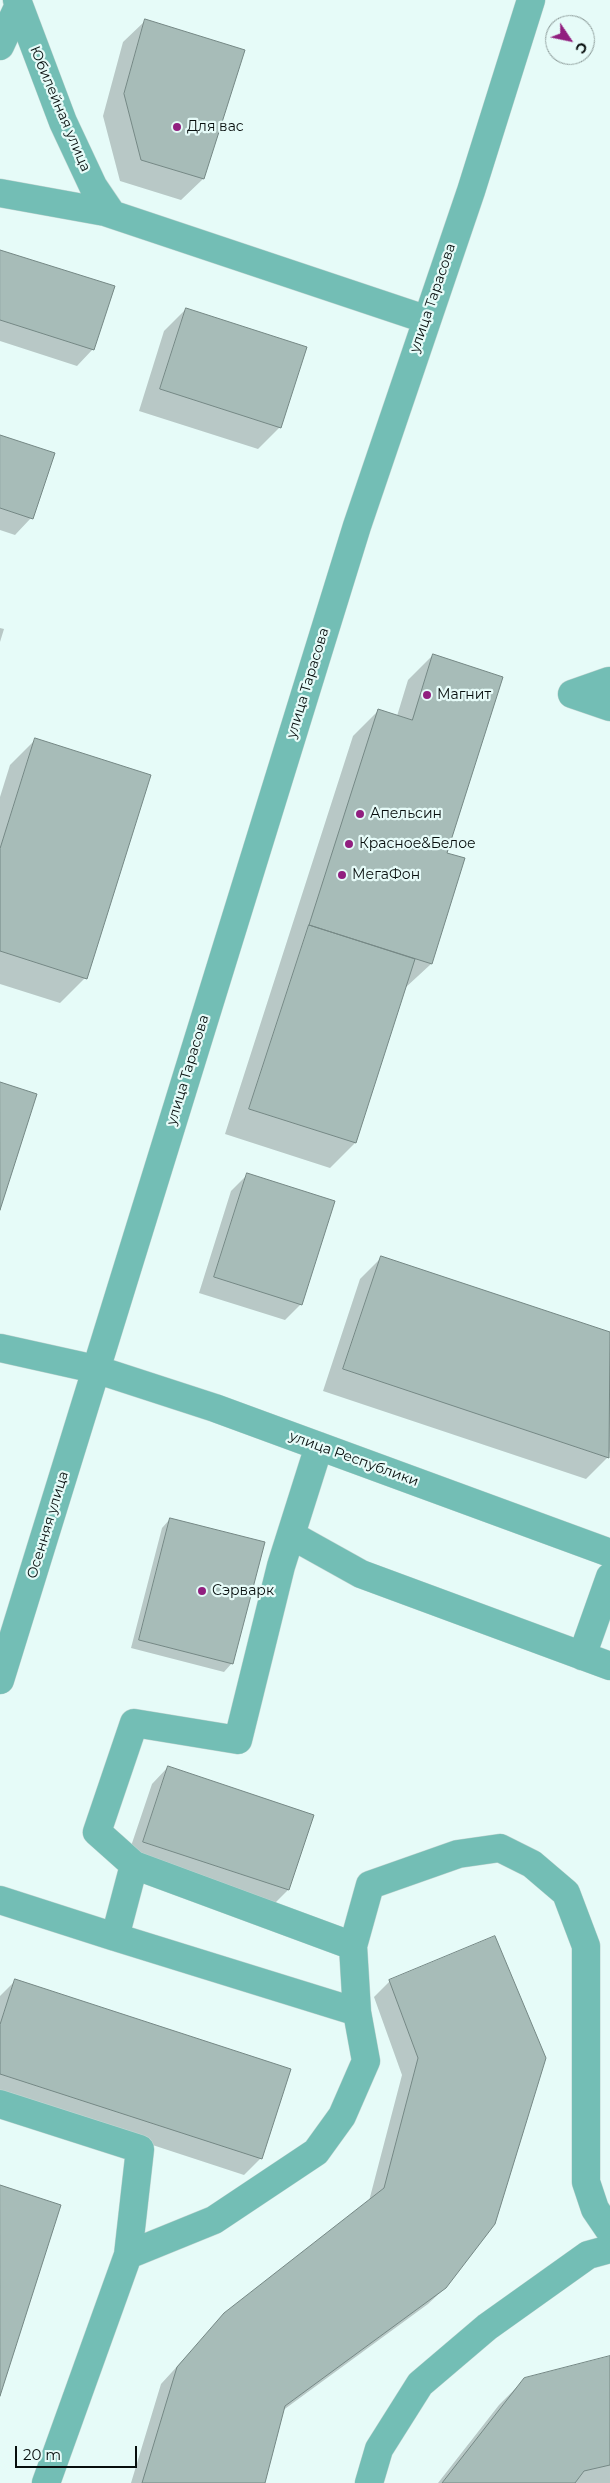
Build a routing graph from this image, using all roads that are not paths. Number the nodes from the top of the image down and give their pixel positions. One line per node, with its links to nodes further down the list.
1 (531, 0): 6 (street, улица Тарасова)
2 (17, 3): 3 (street); 5 (street, Юбилейная улица)
3 (0, 46)
4 (0, 193): 5 (street)
5 (112, 214): 6 (street)
6 (425, 319): 8 (street, улица Тарасова)
7 (0, 1348): 8 (street, улица Республики)
8 (96, 1369): 9 (street, улица Республики); 15 (street, Осенняя улица)
9 (319, 1446): 10 (street); 11 (street, улица Республики)
10 (291, 1534): 13 (street); 16 (street)
11 (610, 1553)
12 (610, 1577): 13 (street)
13 (582, 1656): 14 (street)
14 (610, 1666)
15 (0, 1680)
16 (134, 1865): 18 (street); 19 (street)
17 (0, 1900): 18 (street)
18 (116, 1937): 20 (street)
19 (353, 1946): 20 (street); 22 (street)
20 (357, 2012): 24 (street)
21 (0, 2104): 24 (street)
22 (610, 2231)
23 (610, 2249): 26 (street)
24 (128, 2255): 25 (street)
25 (46, 2483)
26 (369, 2483)

